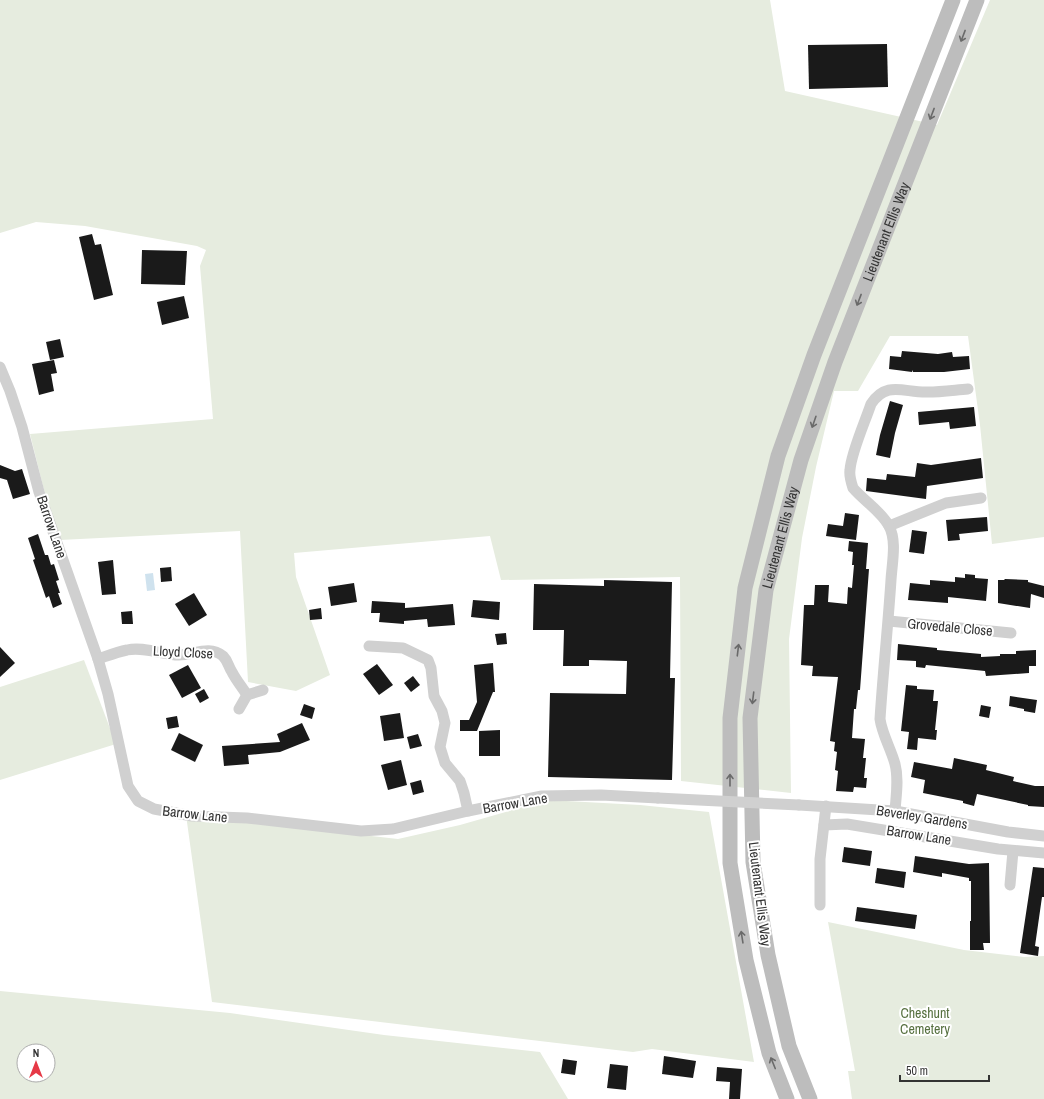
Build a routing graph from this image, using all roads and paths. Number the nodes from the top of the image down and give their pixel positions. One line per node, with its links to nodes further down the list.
1 (953, 0): 24 (main road, Lieutenant Ellis Way, one-way to 1)
2 (977, 0): 25 (main road, Lieutenant Ellis Way, one-way to 25)
3 (0, 367): 10 (street, Barrow Lane)
4 (968, 388): 6 (street)
5 (981, 498): 6 (street)
6 (889, 526): 7 (street, Grovedale Close)
7 (889, 621): 8 (street, Grovedale Close); 17 (street, Grovedale Close)
8 (1012, 633)
9 (369, 646): 16 (street)
10 (98, 659): 12 (street, Lloyd Close); 16 (street, Barrow Lane)
11 (263, 690): 12 (street)
12 (247, 695): 13 (street)
13 (239, 709)
14 (799, 805): 15 (street, Beverley Gardens); 16 (street, Barrow Lane, bridge)
15 (826, 806): 17 (street, Beverley Gardens); 18 (street)
16 (468, 811)
17 (895, 811): 19 (street, Beverley Gardens)
18 (824, 825): 20 (street, Barrow Lane); 23 (street)
19 (1044, 836)
20 (1013, 851): 21 (street, Barrow Lane); 22 (street)
21 (1044, 852)
22 (1010, 885)
23 (820, 905)
24 (787, 1099)
25 (810, 1099)

